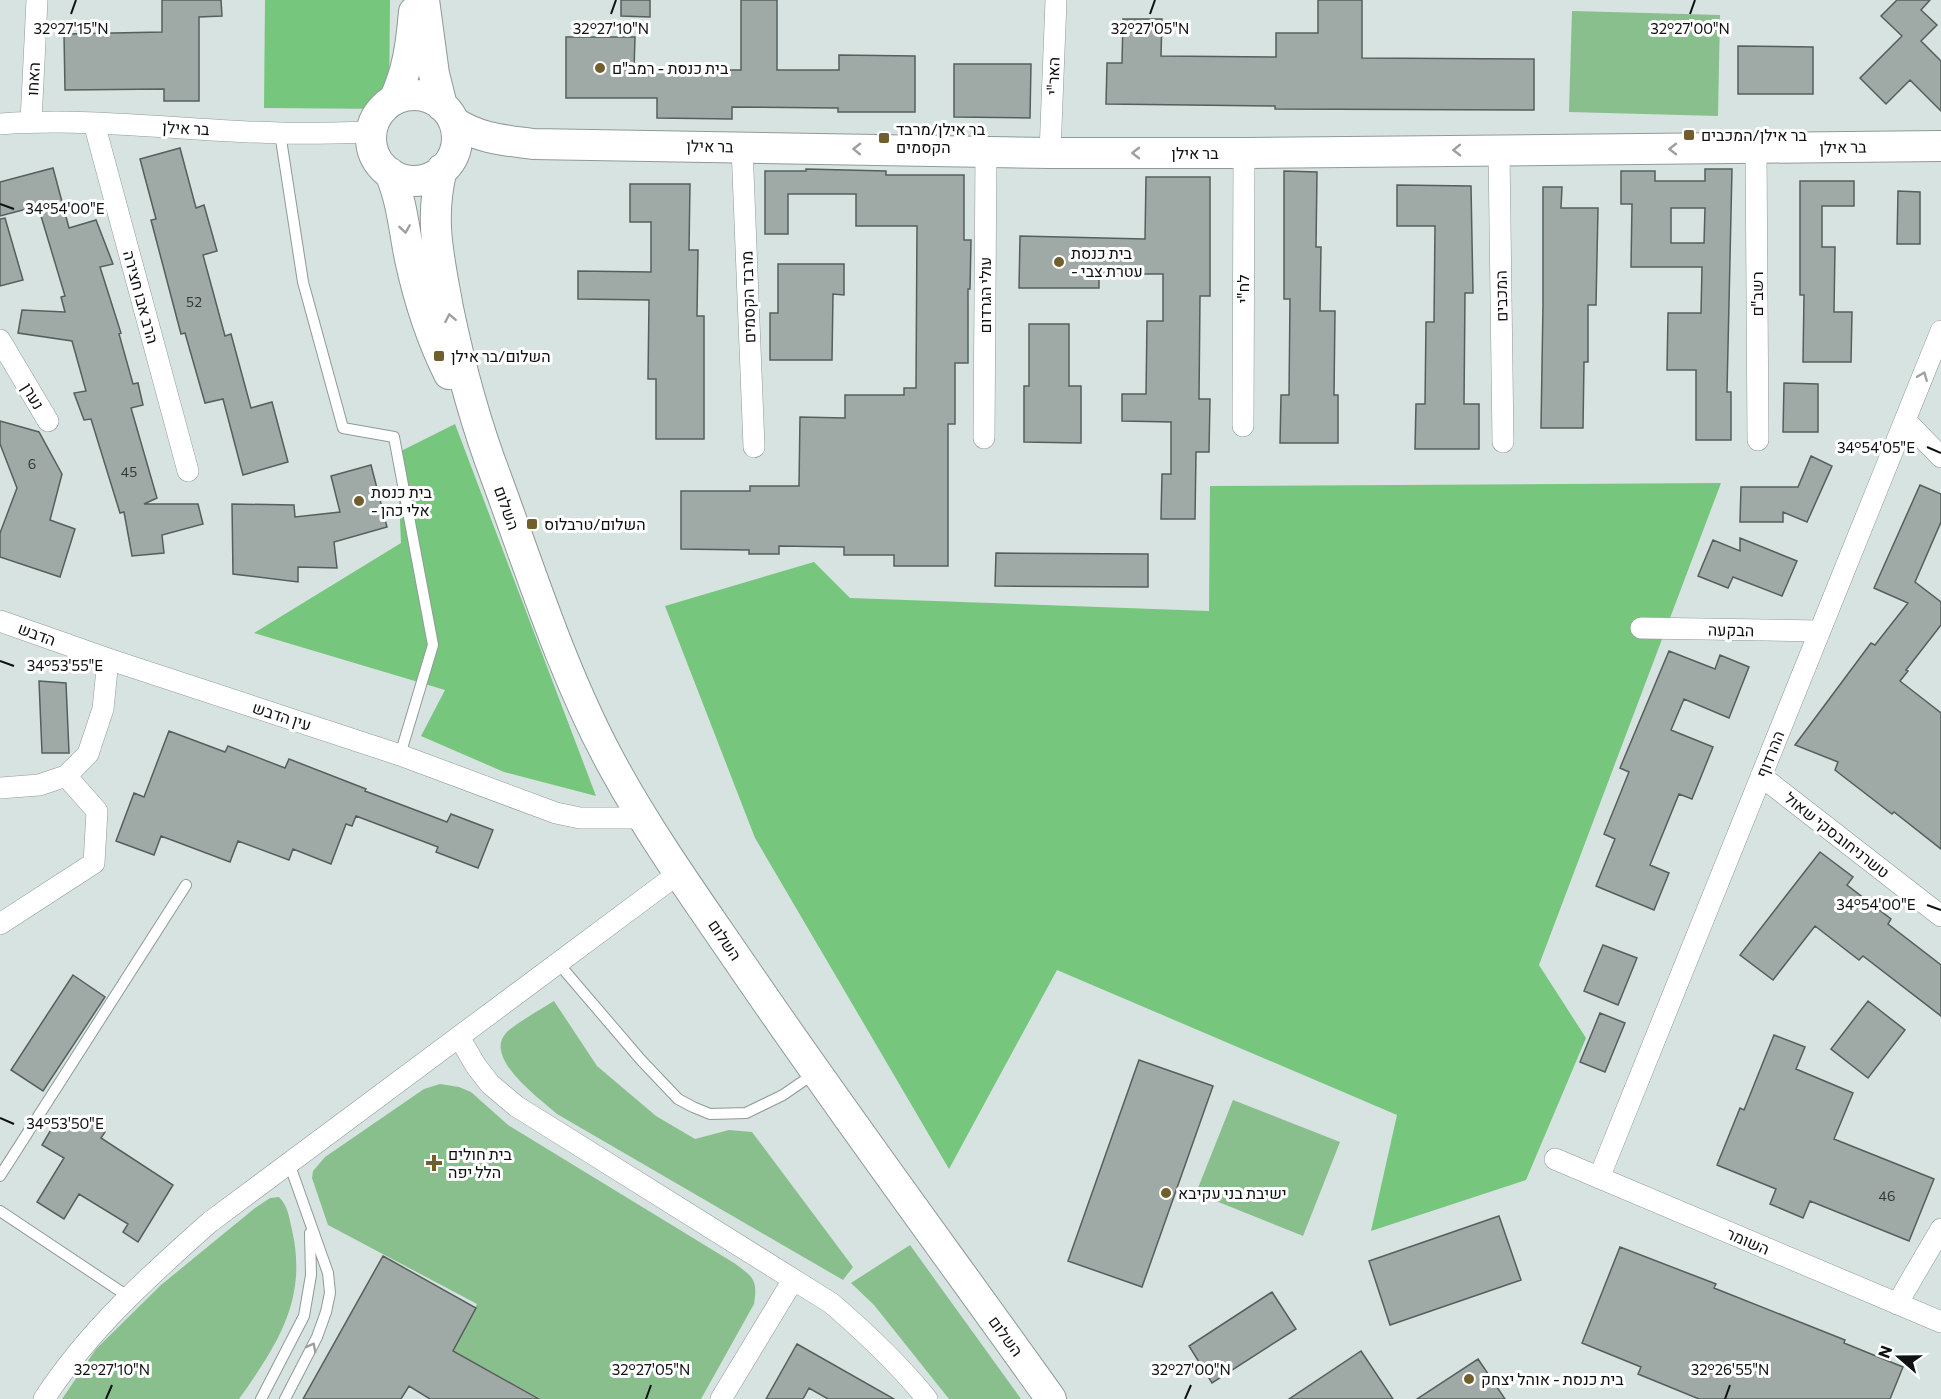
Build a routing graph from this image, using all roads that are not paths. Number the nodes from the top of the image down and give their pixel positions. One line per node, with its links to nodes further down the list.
1 (37, 0): 7 (street, האחו)
2 (415, 0): 5 (street)
3 (424, 0): 6 (street)
4 (1056, 0): 17 (street, האר"י)
5 (394, 100): 6 (street); 10 (street)
6 (448, 114): 13 (street, בר אילן); 19 (street)
7 (31, 122): 8 (street, בר אילן); 9 (street, בר אילן)
8 (94, 123): 11 (street, בר אילן); 32 (street, הרב אבו חצירה)
9 (0, 124)
10 (372, 132): 11 (street, בר אילן); 20 (street)
11 (280, 133): 37 (lane)
12 (1941, 146): 14 (street, בר אילן)
13 (742, 147): 16 (street, בר אילן, one-way to 13); 30 (street, מרבד הקסמים)
14 (1756, 148): 15 (street, בר אילן, one-way to 15); 28 (street, רשב"ם)
15 (1499, 150): 18 (street, בר אילן, one-way to 18); 29 (street, המכבים)
16 (986, 152): 17 (street, בר אילן); 27 (street, עולי הגרדום)
17 (1050, 153): 18 (street, בר אילן, one-way to 17)
18 (1244, 153): 25 (street, לח"י)
19 (442, 169): 20 (street); 26 (street, השלום, one-way to 19)
20 (390, 172): 26 (street, השלום, one-way to 26)
21 (1941, 331): 23 (street, ההרדוף, one-way to 21)
22 (0, 340): 24 (street, נערן)
23 (1905, 420): 31 (street); 35 (street, ההרדוף)
24 (48, 421)
25 (1243, 426)
26 (480, 436): 41 (street, השלום)
27 (984, 438)
28 (1758, 440)
29 (1503, 442)
30 (754, 447)
31 (1941, 457)
32 (188, 471)
33 (0, 621): 36 (street, הדבש)
34 (1641, 628): 35 (street, הבקעה)
35 (1820, 631): 39 (street, ההרדוף)
36 (108, 659): 37 (street, עין הדבש); 38 (street)
37 (400, 755): 41 (street, עין הדבש)
38 (66, 776): 40 (street); 45 (street)
39 (1761, 776): 44 (street, טשרניחובסקי שאול); 52 (street, ההרדוף)
40 (0, 788)
41 (643, 818): 42 (street, השלום)
42 (679, 873): 46 (street); 48 (street, השלום)
43 (186, 885): 51 (lane)
44 (1941, 916)
45 (0, 924)
46 (558, 963): 47 (street); 48 (lane)
47 (459, 1036): 50 (street); 56 (street)
48 (816, 1072): 65 (street, השלום)
49 (1555, 1159): 52 (street, השומר)
50 (289, 1163): 54 (lane); 57 (street)
51 (0, 1176)
52 (1599, 1178): 58 (street, השומר)
53 (0, 1211): 57 (lane)
54 (309, 1221): 61 (lane); 62 (lane, one-way to 54)
55 (1941, 1229): 58 (street)
56 (793, 1280): 63 (street); 64 (street)
57 (129, 1297): 60 (street)
58 (1898, 1304): 59 (street, השומר)
59 (1941, 1322)
60 (44, 1399)
61 (261, 1399)
62 (285, 1399)
63 (721, 1399)
64 (927, 1399)
65 (1051, 1399)

